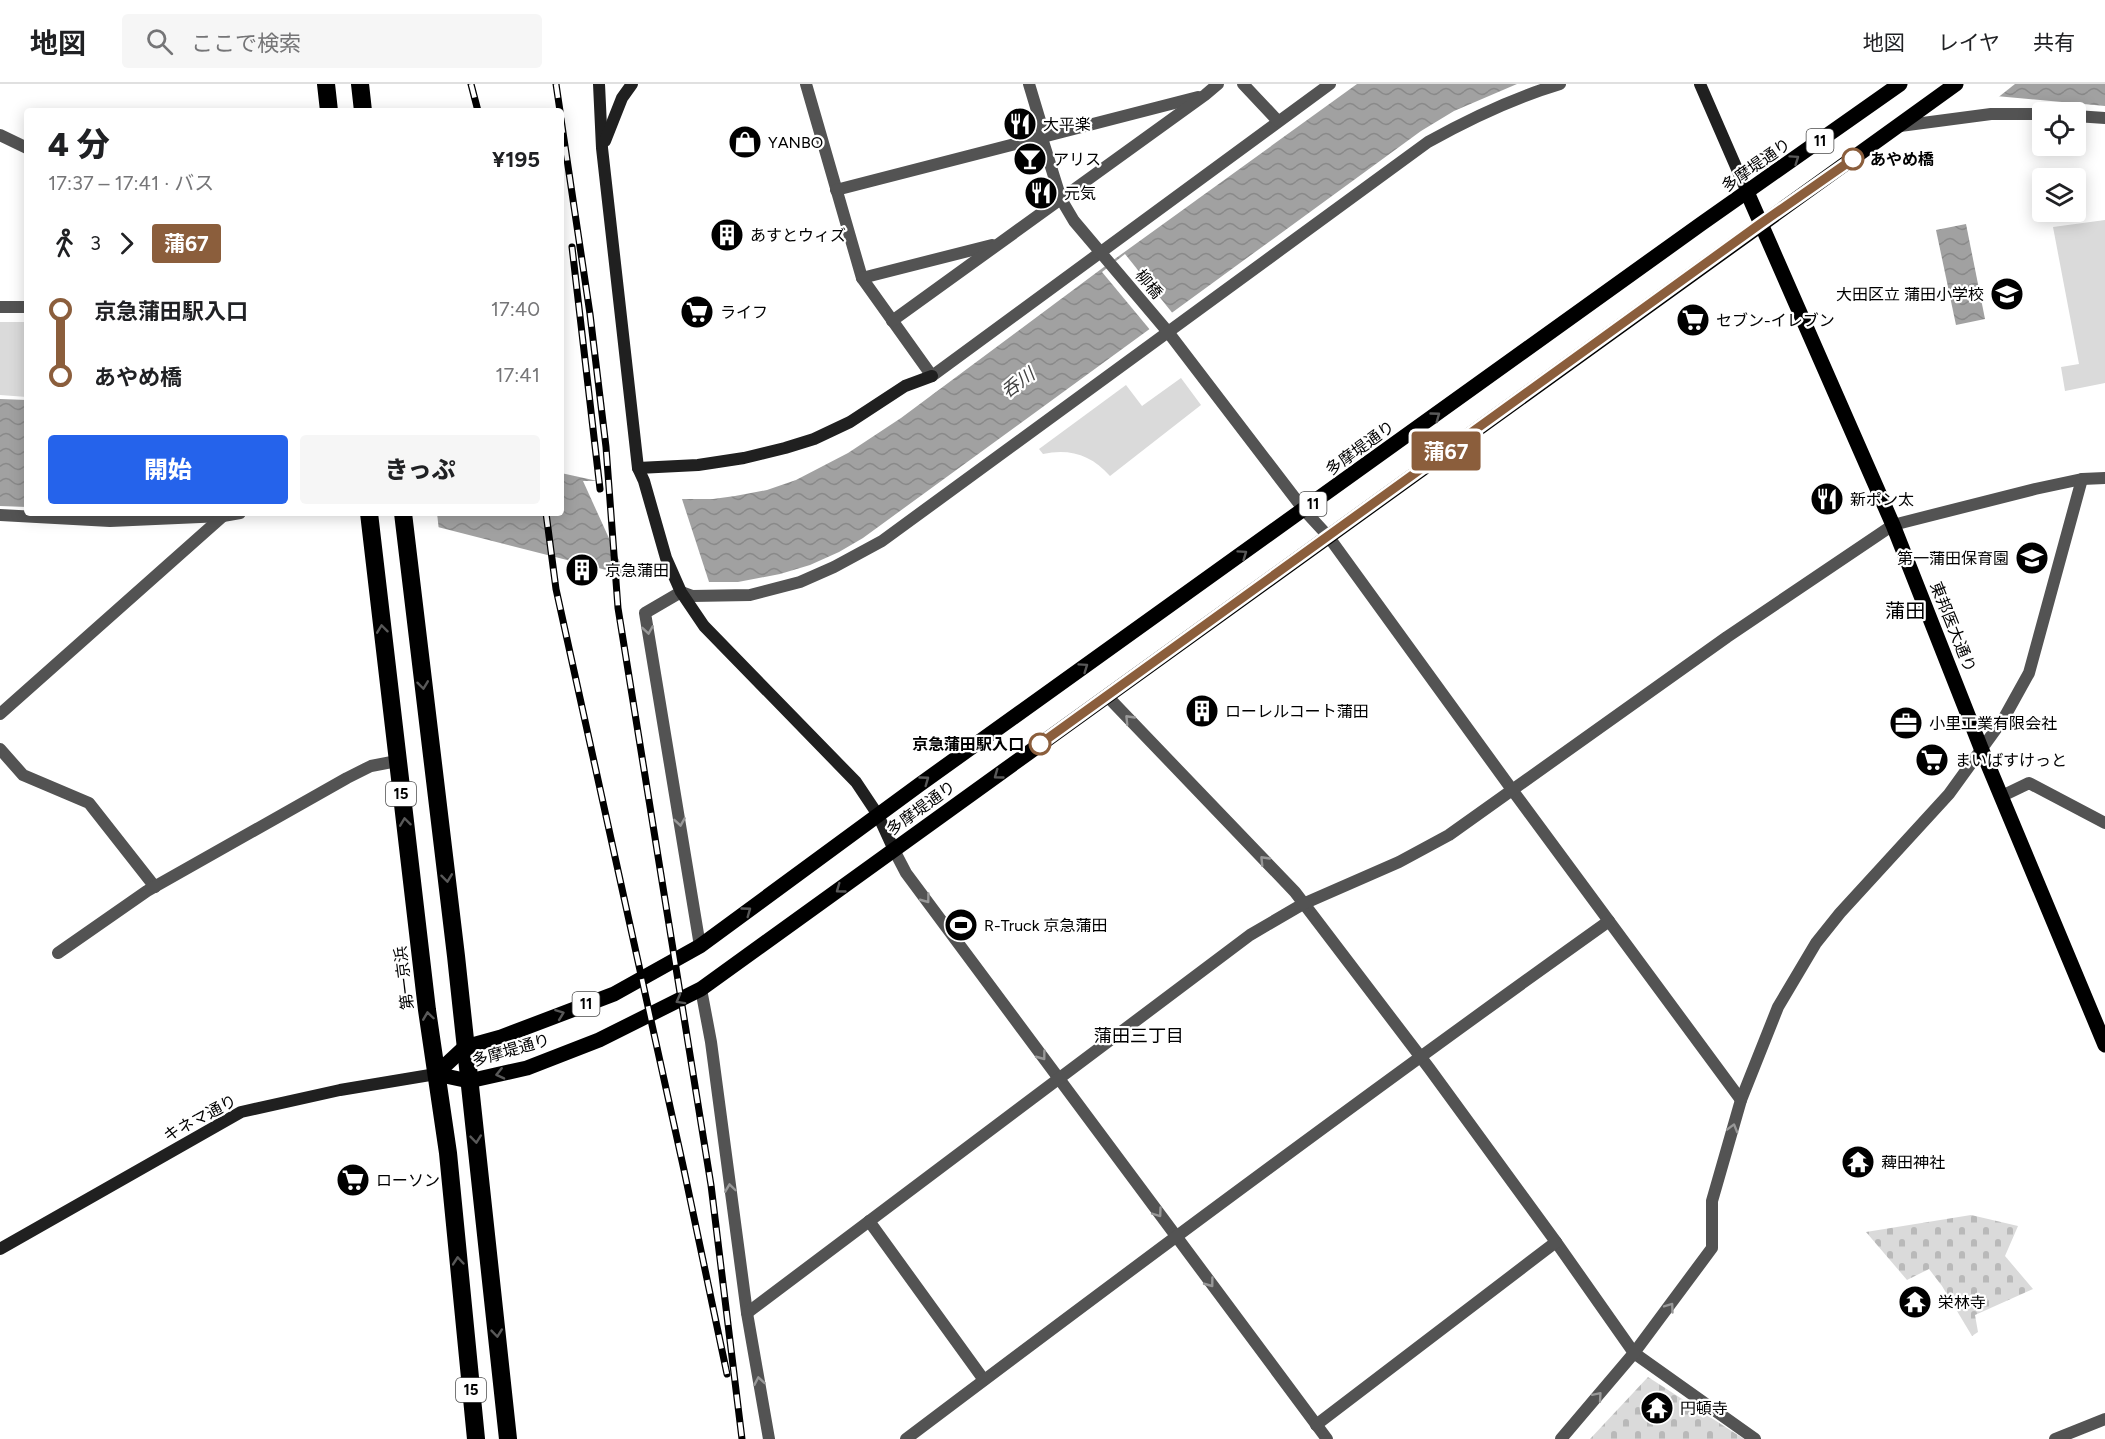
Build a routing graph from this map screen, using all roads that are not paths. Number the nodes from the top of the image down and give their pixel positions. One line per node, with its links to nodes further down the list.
1 (326, 84): 15 (highway)
2 (360, 84): 16 (highway)
3 (599, 84): 25 (street)
4 (632, 84): 25 (street)
5 (806, 84): 26 (street)
6 (1029, 84): 23 (street, 柳橋)
7 (1218, 84): 14 (street)
8 (1243, 84): 20 (street)
9 (1330, 84): 20 (street)
10 (1560, 84): 36 (street)
11 (1700, 84): 27 (street)
12 (1956, 84): 21 (main road, 多摩堤通り / 11)
13 (1897, 86): 27 (main road, 多摩堤通り / 11, one-way to 13)
14 (1205, 95): 23 (street); 28 (street)
15 (329, 108)
16 (363, 108)
17 (2032, 114): 21 (street)
18 (2086, 117): 19 (street)
19 (2105, 118)
20 (1278, 121): 31 (street)
21 (1900, 126): 29 (main road, 多摩堤通り / 11)
22 (0, 135): 24 (street)
23 (1042, 138): 26 (street); 28 (street, 柳橋)
24 (24, 147)
25 (602, 148): 38 (street)
26 (836, 190): 32 (street)
27 (1747, 192): 29 (main road, 東邦医大通り); 41 (main road, 多摩堤通り / 11, one-way to 27)
28 (1061, 199): 30 (street); 31 (street, 柳橋)
29 (1760, 224): 46 (main road, 東邦医大通り); 47 (main road, 多摩堤通り / 11)
30 (999, 243): 32 (street); 35 (street)
31 (1104, 257): 36 (street, 柳橋); 37 (street)
32 (862, 278): 35 (street)
33 (0, 306): 34 (street)
34 (24, 307)
35 (892, 321): 37 (street)
36 (1166, 330): 41 (street, 柳橋); 48 (street)
37 (932, 376): 38 (street)
38 (638, 468): 48 (street)
39 (2105, 478): 40 (street)
40 (2082, 479): 46 (street); 51 (street)
41 (1304, 510): 47 (street, 柳橋); 56 (main road, 多摩堤通り / 11, one-way to 41)
42 (0, 515): 43 (street)
43 (223, 516): 50 (street)
44 (369, 516): 53 (highway, 第一京浜 / 15, one-way to 44)
45 (404, 518): 66 (highway, 15, one-way to 66)
46 (1893, 525): 51 (main road, 東邦医大通り); 54 (street)
47 (1328, 536): 49 (main road, 多摩堤通り / 11); 54 (street, 柳橋)
48 (679, 589): 56 (street); 62 (street, one-way to 62)
49 (1107, 696): 58 (main road, 多摩堤通り / 11, one-way to 58); 60 (street, one-way to 49)
50 (0, 714)
51 (1981, 747): 55 (main road, 東邦医大通り); 71 (street)
52 (0, 749): 59 (street)
53 (397, 760): 59 (street); 68 (highway, 第一京浜 / 15, one-way to 53)
54 (1513, 791): 60 (street); 61 (street, 柳橋)
55 (2002, 796): 57 (street); 65 (main road, 東邦医大通り)
56 (878, 815): 58 (street); 62 (main road, 多摩堤通り / 11, one-way to 56)
57 (2105, 823)
58 (894, 850): 64 (main road, 多摩堤通り / 11, one-way to 64); 69 (street, one-way to 69)
59 (155, 886): 63 (street)
60 (1303, 904): 67 (street); 69 (street)
61 (1609, 921): 67 (street); 71 (street, 柳橋)
62 (700, 946): 66 (main road, 多摩堤通り / 11, one-way to 62)
63 (58, 953)
64 (701, 989): 70 (main road, 多摩堤通り / 11, one-way to 70); 76 (street, one-way to 64)
65 (2105, 1046)
66 (465, 1047): 68 (main road, 多摩堤通り / 11); 70 (highway, 15)
67 (1419, 1057): 73 (street); 74 (street)
68 (436, 1074): 70 (main road, 多摩堤通り / 11); 75 (street, キネマ通り); 81 (highway, 第一京浜 / 15, one-way to 68)
69 (1059, 1078): 72 (street); 73 (street, one-way to 73)
70 (469, 1081): 82 (highway, 15, one-way to 82)
71 (1741, 1100): 77 (street, one-way to 71)
72 (869, 1221): 76 (street); 78 (street)
73 (1175, 1236): 78 (street); 80 (street, one-way to 80)
74 (1556, 1242): 77 (street); 80 (street)
75 (0, 1250)
76 (747, 1313): 83 (street, one-way to 76)
77 (1634, 1353): 86 (street, one-way to 77); 87 (street)
78 (984, 1380): 84 (street)
79 (2105, 1419): 88 (street)
80 (1316, 1425): 85 (street)
81 (476, 1439)
82 (508, 1439)
83 (769, 1439)
84 (906, 1439)
85 (1327, 1439)
86 (1561, 1439)
87 (1755, 1439)
88 (2055, 1439)

